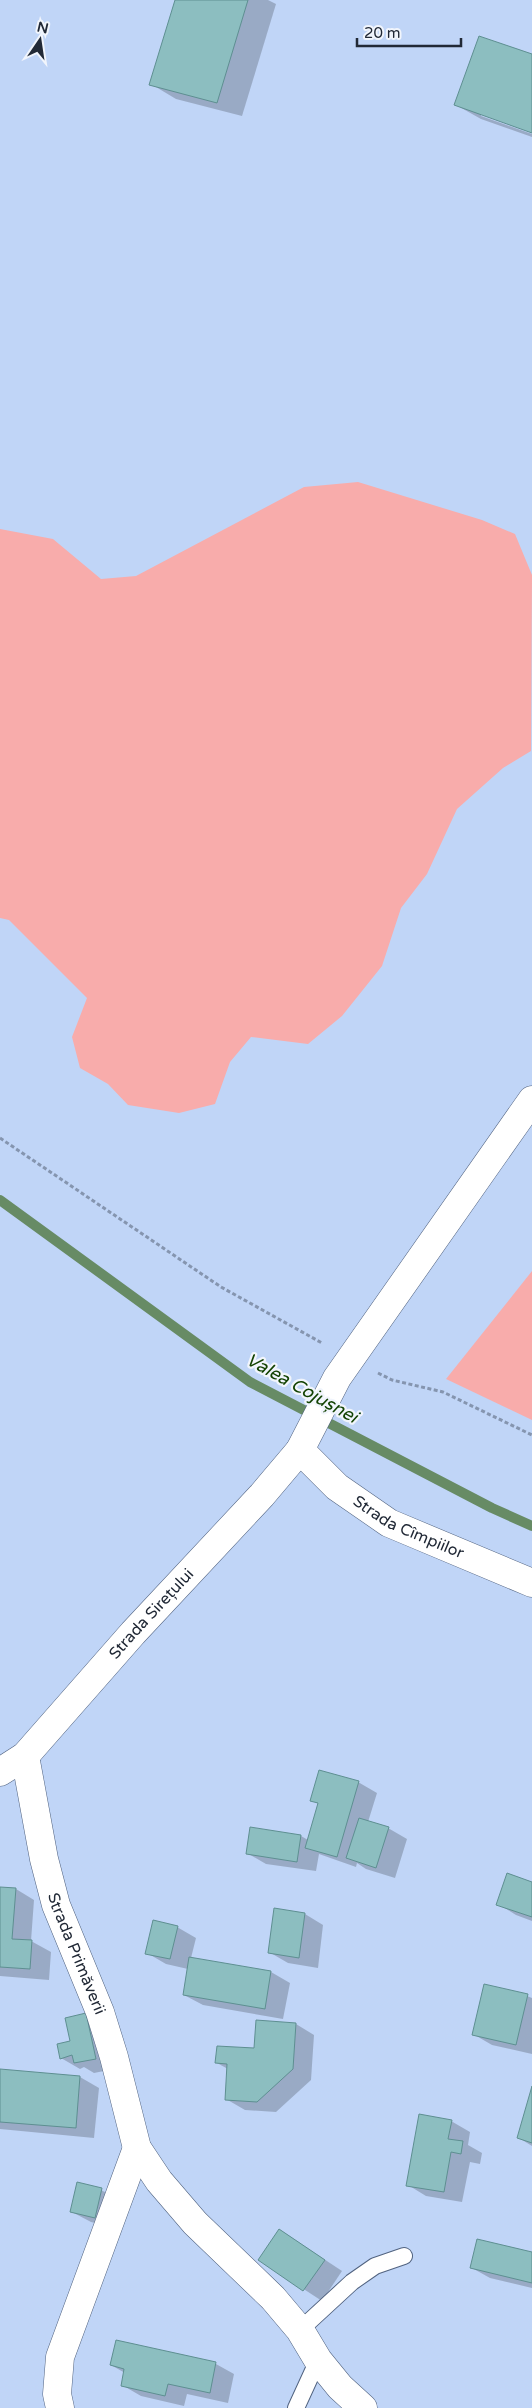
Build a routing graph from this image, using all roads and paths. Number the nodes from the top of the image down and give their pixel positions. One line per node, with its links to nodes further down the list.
1 (532, 1100): 3 (street, Strada Sirețului)
2 (0, 1138): 3 (path)
3 (344, 1369): 4 (path); 5 (street, Strada Sirețului)
4 (532, 1435)
5 (300, 1450): 6 (street, Strada Cîmpiilor); 7 (street, Strada Sirețului)
6 (532, 1583)
7 (25, 1756): 8 (street, Strada Sirețului); 9 (street, Strada Primăverii)
8 (0, 1772)
9 (137, 2148): 11 (street, Strada Primăverii); 13 (street)
10 (404, 2256): 11 (lane)
11 (300, 2330): 12 (street, Strada Primăverii)
12 (318, 2360): 14 (lane); 15 (street, Strada Primăverii)
13 (60, 2408)
14 (296, 2408)
15 (363, 2408)

